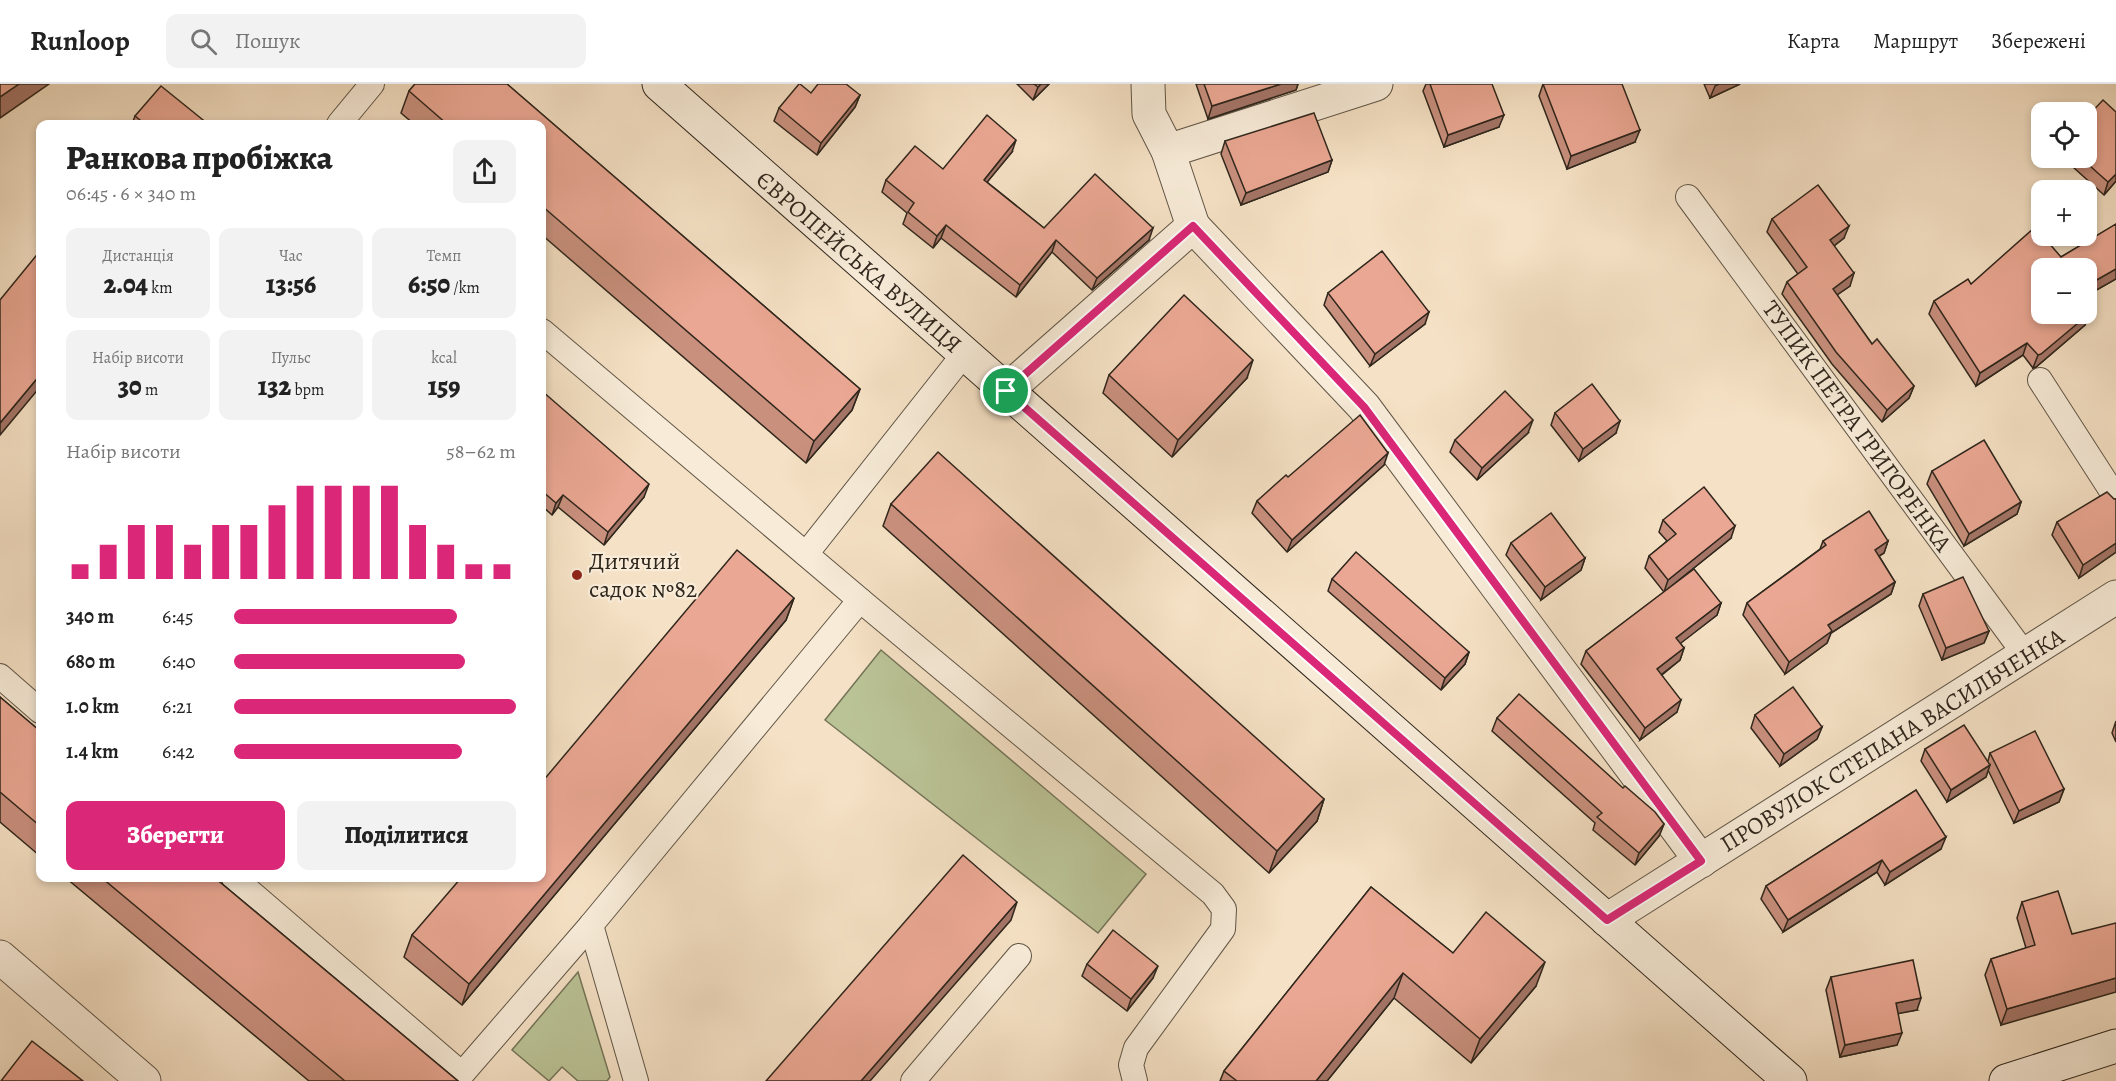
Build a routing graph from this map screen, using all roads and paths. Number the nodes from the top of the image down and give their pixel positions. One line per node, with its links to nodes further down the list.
1 (372, 84): 5 (lane)
2 (659, 84): 10 (street, ЄВРОПЕЙСЬКА ВУЛИЦЯ)
3 (1148, 84): 6 (street)
4 (1376, 84): 6 (street)
5 (342, 120)
6 (1168, 151): 8 (street)
7 (1688, 197): 17 (lane, ТУПИК ПЕТРА ГРИГОРЕНКА)
8 (1193, 226): 12 (street); 20 (street)
9 (546, 334): 14 (lane)
10 (964, 354): 12 (street, ЄВРОПЕЙСЬКА ВУЛИЦЯ); 14 (lane)
11 (2040, 380): 13 (lane)
12 (1006, 391): 22 (street, ЄВРОПЕЙСЬКА ВУЛИЦЯ)
13 (2116, 498)
14 (806, 554): 16 (lane)
15 (2116, 597): 17 (street, ПРОВУЛОК СТЕПАНА ВАСИЛЬЧЕНКА)
16 (860, 600): 23 (lane); 31 (lane)
17 (2026, 656): 20 (street, ПРОВУЛОК СТЕПАНА ВАСИЛЬЧЕНКА)
18 (0, 676): 19 (lane)
19 (36, 708)
20 (1701, 861): 22 (street, ПРОВУЛОК СТЕПАНА ВАСИЛЬЧЕНКА)
21 (239, 882): 27 (lane)
22 (1607, 920): 32 (street, ЄВРОПЕЙСЬКА ВУЛИЦЯ)
23 (591, 925): 27 (lane); 29 (lane)
24 (1018, 956): 30 (lane)
25 (0, 957): 28 (street)
26 (2116, 1046): 33 (street)
27 (466, 1077)
28 (144, 1081)
29 (636, 1081)
30 (914, 1081)
31 (1135, 1081)
32 (1790, 1081)
33 (2006, 1081)

